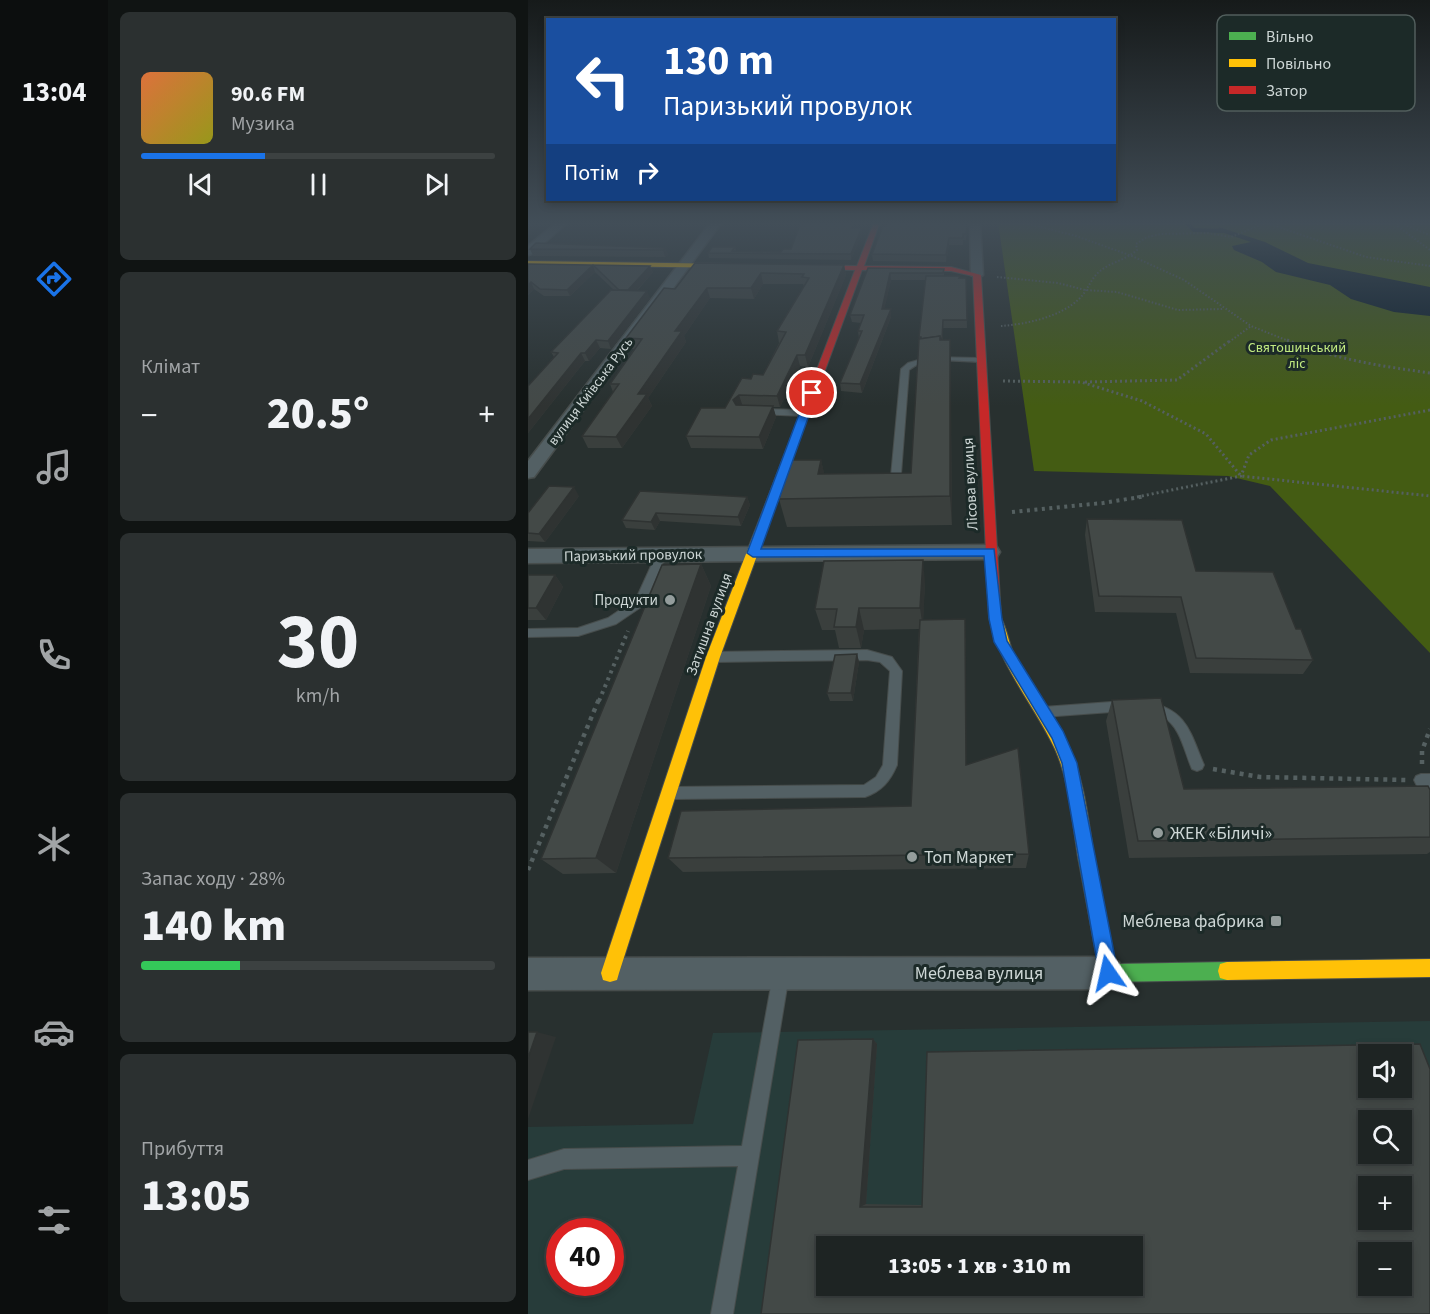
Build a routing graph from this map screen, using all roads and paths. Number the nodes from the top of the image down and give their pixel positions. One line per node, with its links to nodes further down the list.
1 (671, 283): 18 (street, вулиця Київська Русь)
2 (852, 283): 17 (street, Затишна вулиця)
3 (977, 283): 10 (street, Лісова вулиця)
4 (1052, 283): 7 (path)
5 (1090, 283): 7 (path)
6 (1188, 283): 8 (path)
7 (1085, 290): 8 (path); 10 (path)
8 (1223, 309): 9 (path)
9 (1251, 326): 12 (path); 14 (path)
10 (979, 327): 11 (street, Лісова вулиця)
11 (980, 360): 13 (street, Лісова вулиця); 20 (lane)
12 (1430, 373)
13 (981, 381): 14 (path); 24 (street, Лісова вулиця)
14 (1081, 382): 21 (path)
15 (1430, 410): 21 (path)
16 (754, 412): 17 (lane)
17 (804, 413): 26 (street, Затишна вулиця)
18 (528, 473)
19 (884, 476): 20 (lane)
20 (896, 476): 22 (lane)
21 (1241, 476): 23 (path); 24 (path)
22 (894, 495)
23 (1430, 496)
24 (989, 515): 25 (street, Лісова вулиця)
25 (990, 552): 26 (street, Паризький провулок); 32 (street, Лісова вулиця)
26 (753, 553): 27 (street, Паризький провулок); 31 (street, Затишна вулиця)
27 (660, 555): 28 (street, Паризький провулок); 29 (lane)
28 (528, 556)
29 (640, 602): 30 (lane); 38 (path)
30 (528, 633)
31 (713, 657): 36 (street, Затишна вулиця); 36 (lane)
32 (1042, 712): 34 (lane); 41 (street, Лісова вулиця)
33 (1430, 729): 35 (path)
34 (1197, 765): 35 (path)
35 (1426, 780): 37 (lane)
36 (669, 793): 40 (street, Затишна вулиця)
37 (1430, 797)
38 (528, 870)
39 (1430, 968): 41 (street, Меблева вулиця)
40 (610, 973): 42 (street, Меблева вулиця); 43 (street, Меблева вулиця)
41 (1108, 973): 43 (street, Меблева вулиця)
42 (528, 974)
43 (781, 974): 44 (lane)
44 (749, 1156): 45 (lane); 46 (lane)
45 (528, 1170)
46 (722, 1314)

